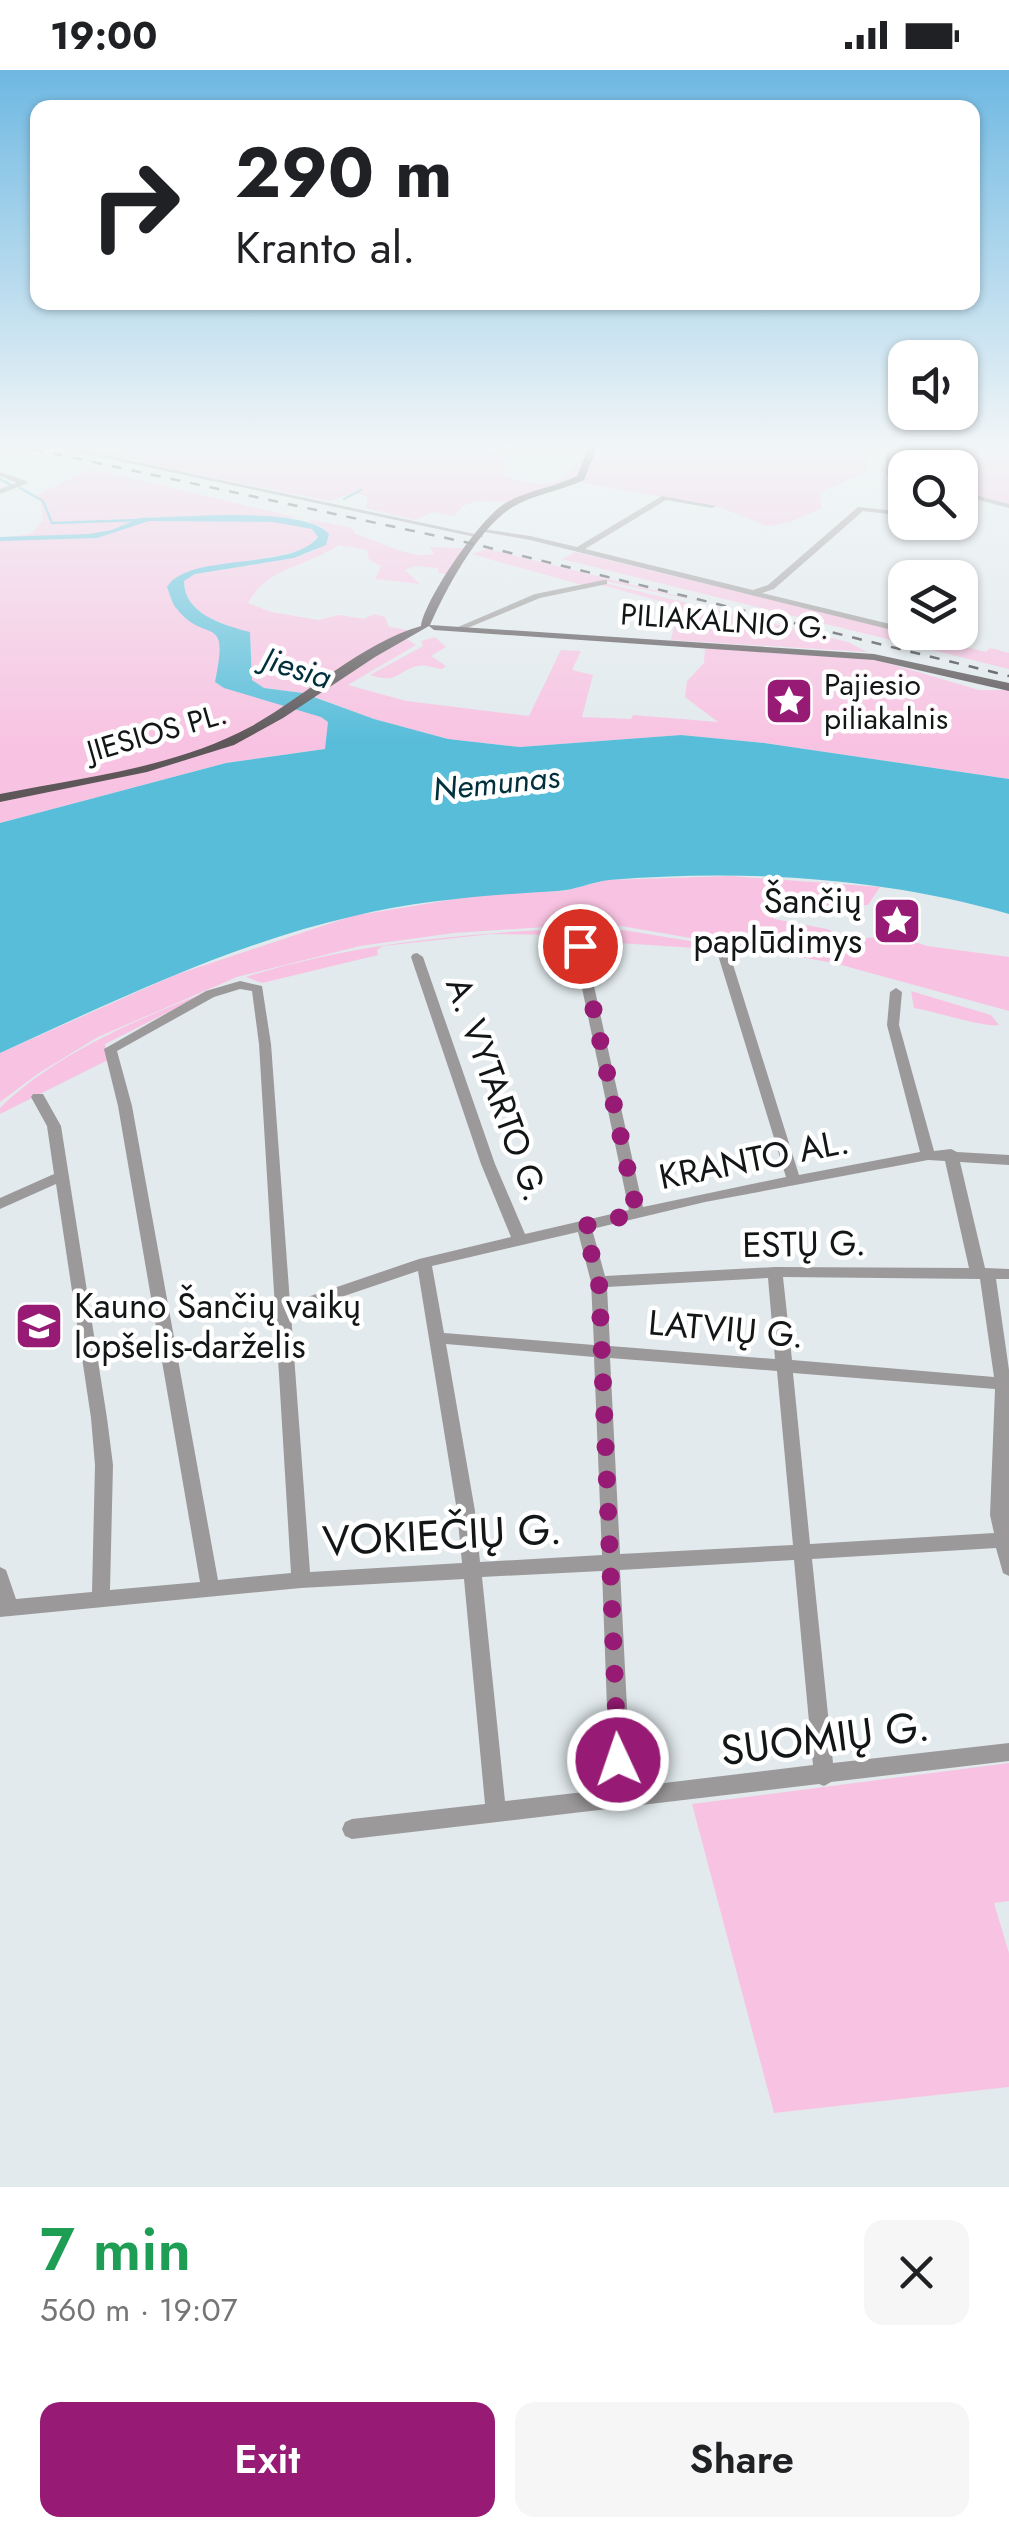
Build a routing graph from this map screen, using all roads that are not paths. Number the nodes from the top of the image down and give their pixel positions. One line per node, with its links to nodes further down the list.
1 (474, 544): 8 (main road)
2 (543, 544): 5 (street)
3 (588, 544): 5 (street)
4 (821, 544): 7 (street)
5 (578, 550): 7 (street)
6 (604, 582): 9 (street)
7 (755, 592): 10 (street)
8 (426, 626): 9 (main road, PILIAKALNIO G.); 11 (main road, JIESIOS PL.)
9 (462, 626): 11 (main road); 12 (main road, PILIAKALNIO G.)
10 (888, 626)
11 (404, 636): 13 (main road, JIESIOS PL.)
12 (1009, 688)
13 (0, 798)
14 (578, 941): 25 (street)
15 (724, 955): 23 (street)
16 (417, 957): 27 (street, A. VYTARTO G.)
17 (896, 992): 19 (street)
18 (38, 1097): 22 (street)
19 (928, 1154): 20 (street, KRANTO AL.); 23 (street, KRANTO AL.)
20 (951, 1154): 21 (street, KRANTO AL.); 30 (street)
21 (1009, 1160)
22 (62, 1176): 24 (street); 46 (street)
23 (794, 1181): 25 (street, KRANTO AL.)
24 (0, 1204)
25 (637, 1213): 26 (street, KRANTO AL.)
26 (584, 1226): 27 (street, KRANTO AL.); 32 (street)
27 (520, 1241): 28 (street, KRANTO AL.)
28 (424, 1263): 33 (street, KRANTO AL.); 34 (street)
29 (776, 1272): 30 (street, ESTŲ G.); 32 (street, ESTŲ G.); 36 (street)
30 (983, 1273): 31 (street, ESTŲ G.); 37 (street)
31 (1009, 1274)
32 (599, 1282): 35 (street)
33 (283, 1311): 44 (street); 45 (street)
34 (438, 1338): 35 (street, LATVIŲ G.); 42 (street)
35 (603, 1349): 36 (street, LATVIŲ G.); 40 (street)
36 (782, 1363): 37 (street, LATVIŲ G.); 39 (street)
37 (1006, 1384): 38 (street)
38 (1006, 1541): 39 (street, VOKIEČIŲ G.); 41 (street)
39 (804, 1552): 40 (street, VOKIEČIŲ G.); 49 (street)
40 (609, 1564): 42 (street, VOKIEČIŲ G.); 50 (street)
41 (1009, 1568)
42 (473, 1571): 44 (street, VOKIEČIŲ G.); 51 (street)
43 (0, 1575): 47 (street)
44 (302, 1580): 45 (street, VOKIEČIŲ G.)
45 (210, 1587): 46 (street, VOKIEČIŲ G.)
46 (101, 1598): 47 (street, VOKIEČIŲ G.)
47 (5, 1608)
48 (1009, 1752): 49 (street, SUOMIŲ G.)
49 (824, 1776): 50 (street, SUOMIŲ G.)
50 (620, 1799): 51 (street, SUOMIŲ G.)
51 (496, 1812): 52 (street, SUOMIŲ G.)
52 (352, 1830)

